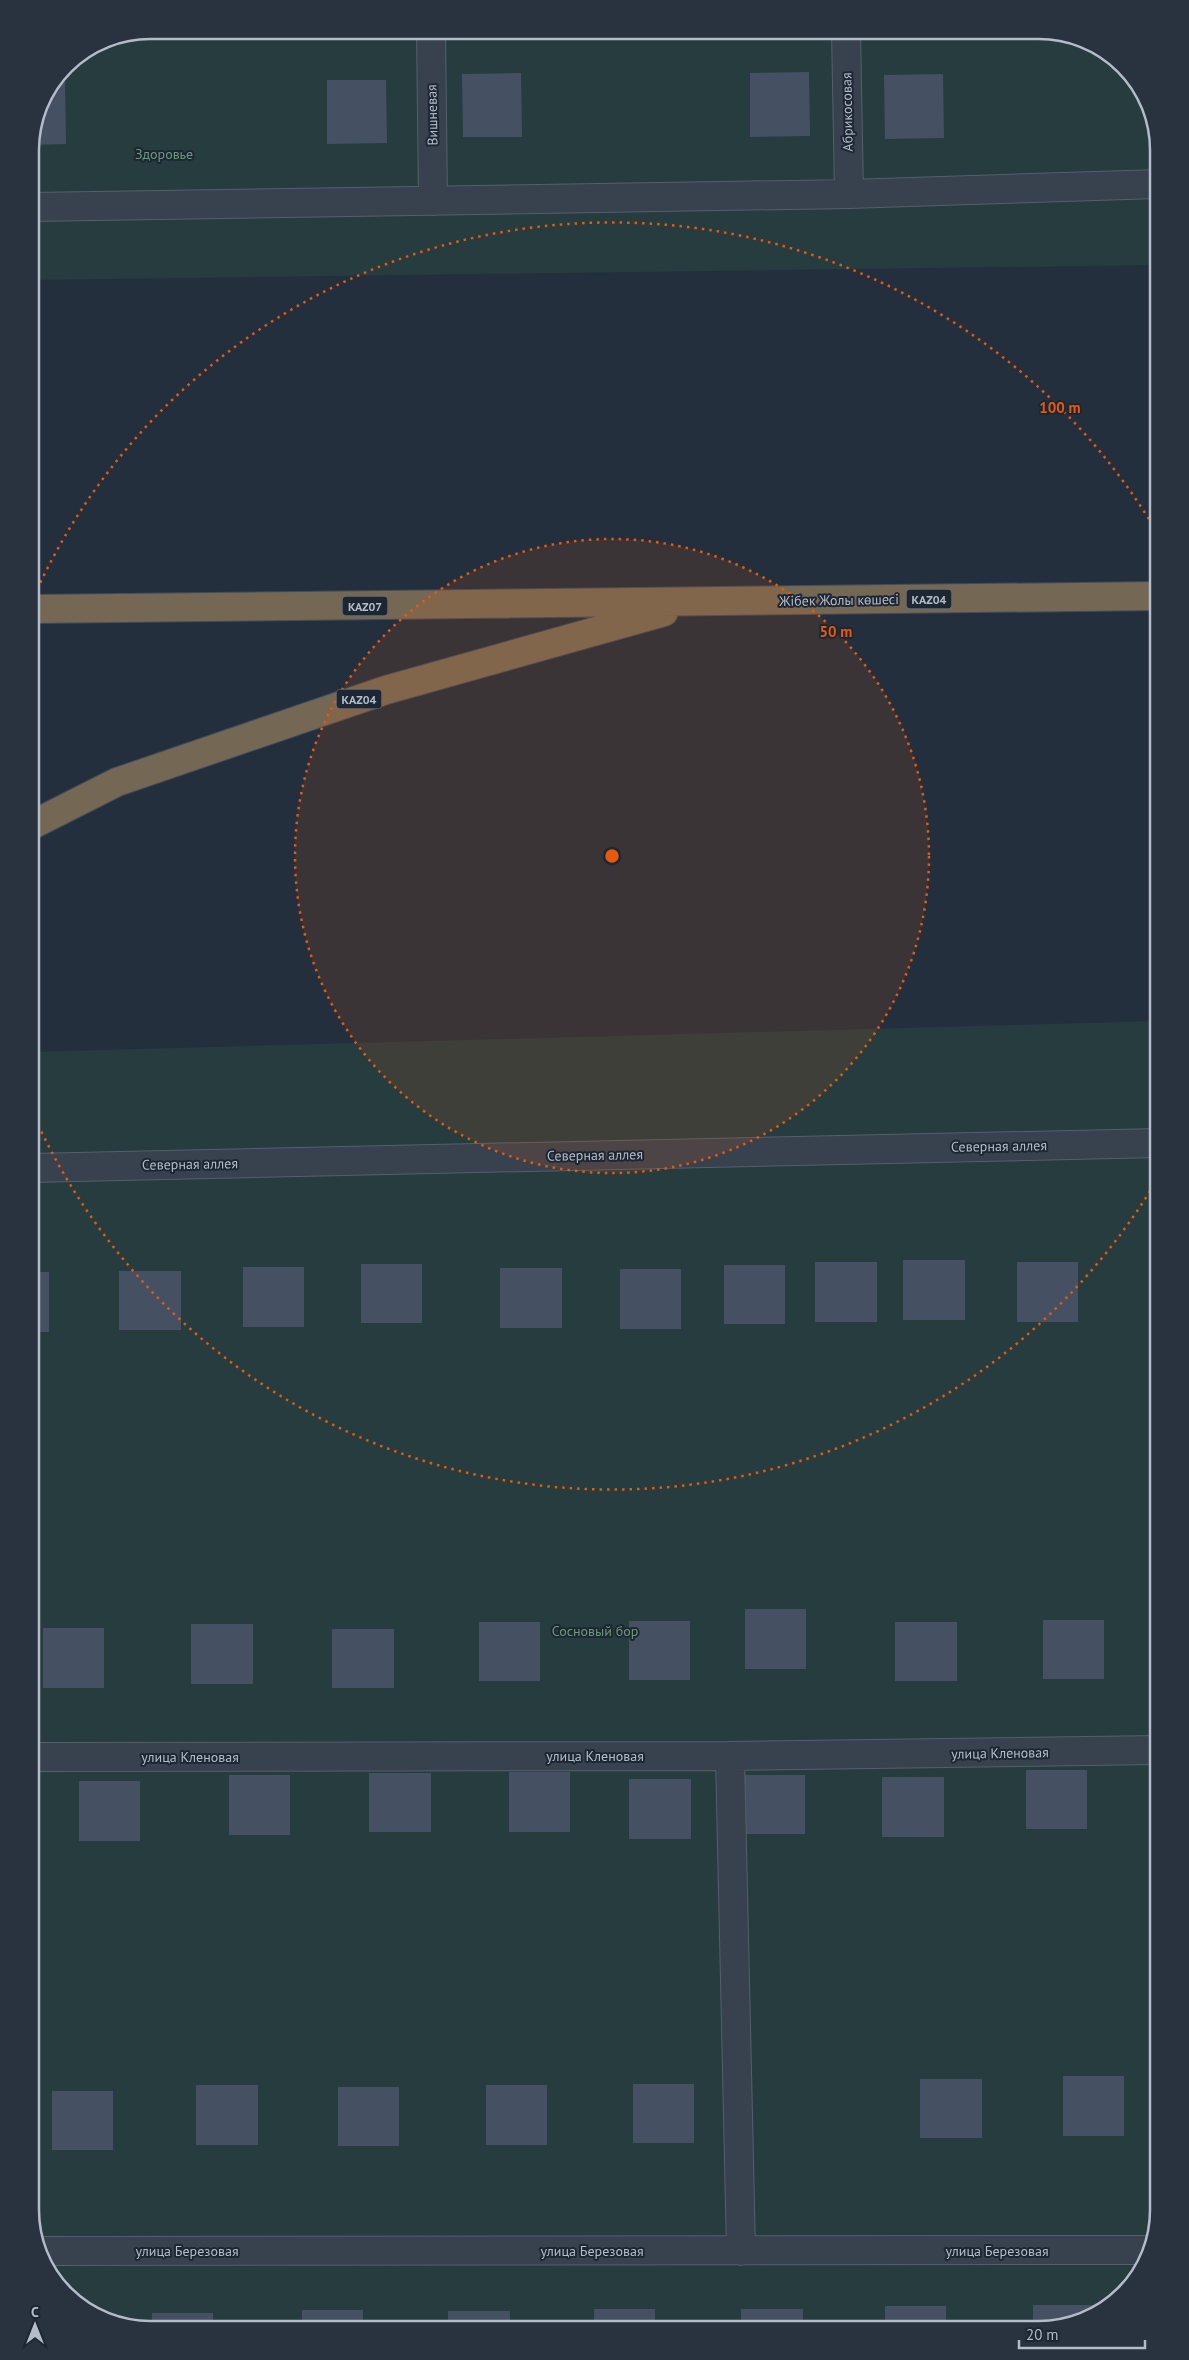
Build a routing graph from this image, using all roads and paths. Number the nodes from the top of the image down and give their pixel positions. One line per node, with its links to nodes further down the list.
1 (431, 39): 5 (street, Вишневая)
2 (846, 39): 4 (street, Абрикосовая)
3 (1150, 184): 4 (street)
4 (849, 194): 5 (street)
5 (433, 201): 6 (street)
6 (39, 207)
7 (1150, 596): 8 (highway, Жібек Жолы көшесі / KАZ04)
8 (700, 602): 9 (highway, KAZ07); 10 (highway, KАZ04)
9 (39, 609)
10 (39, 821)
11 (1150, 1143): 12 (street, Северная аллея)
12 (39, 1168)
13 (1150, 1750): 14 (street, улица Кленовая)
14 (730, 1756): 15 (street, улица Кленовая); 18 (street)
15 (39, 1757)
16 (1142, 2250): 18 (street, улица Березовая)
17 (46, 2251): 18 (street, улица Березовая)
18 (740, 2251)

